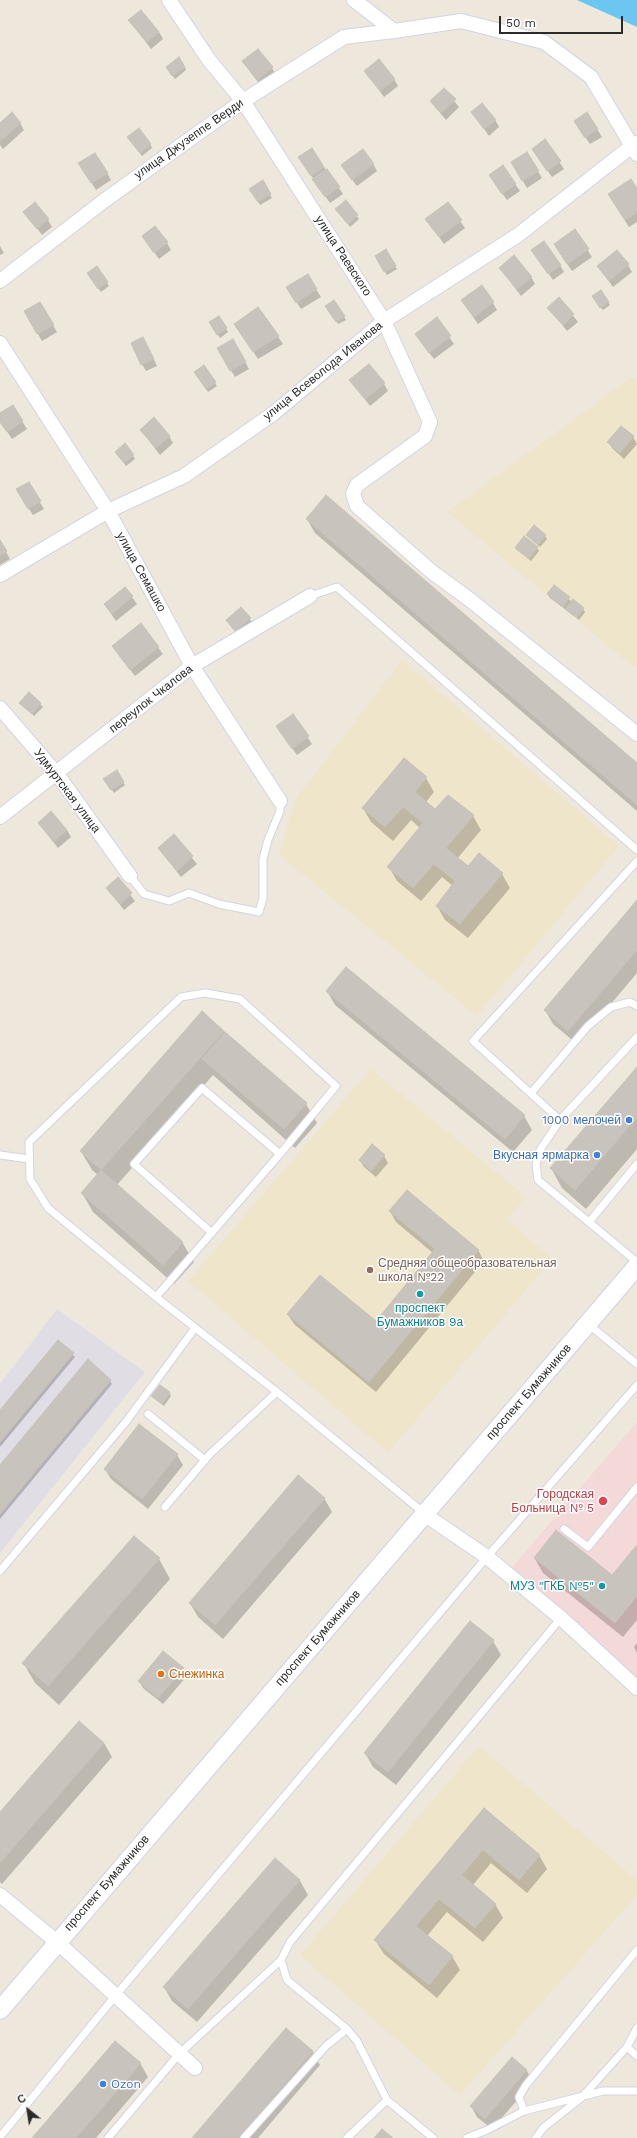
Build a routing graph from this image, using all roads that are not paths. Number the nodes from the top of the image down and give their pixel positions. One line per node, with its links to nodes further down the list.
1 (169, 0): 4 (street, улица Раевского)
2 (354, 0): 3 (street)
3 (394, 31): 4 (street, улица Джузеппе Верди); 5 (street, улица Джузеппе Верди)
4 (243, 101): 6 (street, улица Джузеппе Верди); 7 (street, улица Раевского)
5 (636, 148): 7 (street, улица Всеволода Иванова)
6 (0, 280)
7 (384, 321): 9 (street, улица Всеволода Иванова); 14 (street, улица Раевского)
8 (0, 343): 9 (street, улица Семашко)
9 (108, 511): 10 (street, улица Всеволода Иванова); 12 (street, улица Семашко)
10 (0, 575)
11 (310, 596): 12 (street, переулок Чкалова); 18 (lane)
12 (192, 666): 15 (street, переулок Чкалова); 16 (street, улица Семашко)
13 (0, 708): 15 (street, Удмуртская улица)
14 (637, 734)
15 (57, 774): 17 (street, переулок Чкалова); 20 (street, Удмуртская улица)
16 (280, 801): 20 (lane)
17 (0, 816)
18 (637, 850)
19 (637, 861): 23 (lane)
20 (130, 876)
21 (637, 1006): 23 (lane)
22 (637, 1037): 24 (lane)
23 (531, 1093): 24 (lane)
24 (560, 1120): 29 (lane)
25 (280, 1154): 27 (lane); 30 (lane); 30 (lane)
26 (0, 1155): 27 (lane)
27 (29, 1159): 33 (lane)
28 (637, 1164): 29 (lane)
29 (589, 1222): 31 (lane)
30 (212, 1233): 33 (lane)
31 (637, 1262)
32 (637, 1266): 34 (street, проспект Бумажников)
33 (156, 1297): 35 (lane)
34 (588, 1324): 36 (lane); 43 (street, проспект Бумажников)
35 (195, 1328): 38 (lane); 46 (lane)
36 (637, 1364)
37 (637, 1385): 45 (lane)
38 (277, 1392): 40 (lane); 43 (lane)
39 (148, 1414): 40 (lane)
40 (205, 1460): 42 (lane)
41 (637, 1487): 44 (lane)
42 (165, 1507)
43 (424, 1514): 45 (street); 50 (street, проспект Бумажников)
44 (564, 1528)
45 (487, 1558): 47 (street); 53 (lane)
46 (0, 1571)
47 (561, 1618): 48 (street); 52 (lane)
48 (637, 1688)
49 (0, 1895): 50 (street)
50 (57, 1942): 53 (street); 54 (street, проспект Бумажников)
51 (637, 1950): 64 (lane)
52 (281, 1960): 56 (lane); 58 (lane)
53 (116, 1995): 58 (street); 65 (lane)
54 (0, 2010)
55 (637, 2028): 57 (lane)
56 (347, 2029): 63 (lane); 67 (lane)
57 (627, 2047): 59 (lane); 62 (lane)
58 (179, 2054): 60 (street); 66 (lane)
59 (637, 2056)
60 (195, 2068)
61 (637, 2091): 62 (lane)
62 (582, 2097): 64 (lane); 71 (lane)
63 (387, 2100): 68 (lane); 69 (lane)
64 (524, 2111): 70 (lane)
65 (0, 2137)
66 (108, 2138)
67 (244, 2138)
68 (347, 2138)
69 (433, 2138)
70 (467, 2138)
71 (536, 2138)

